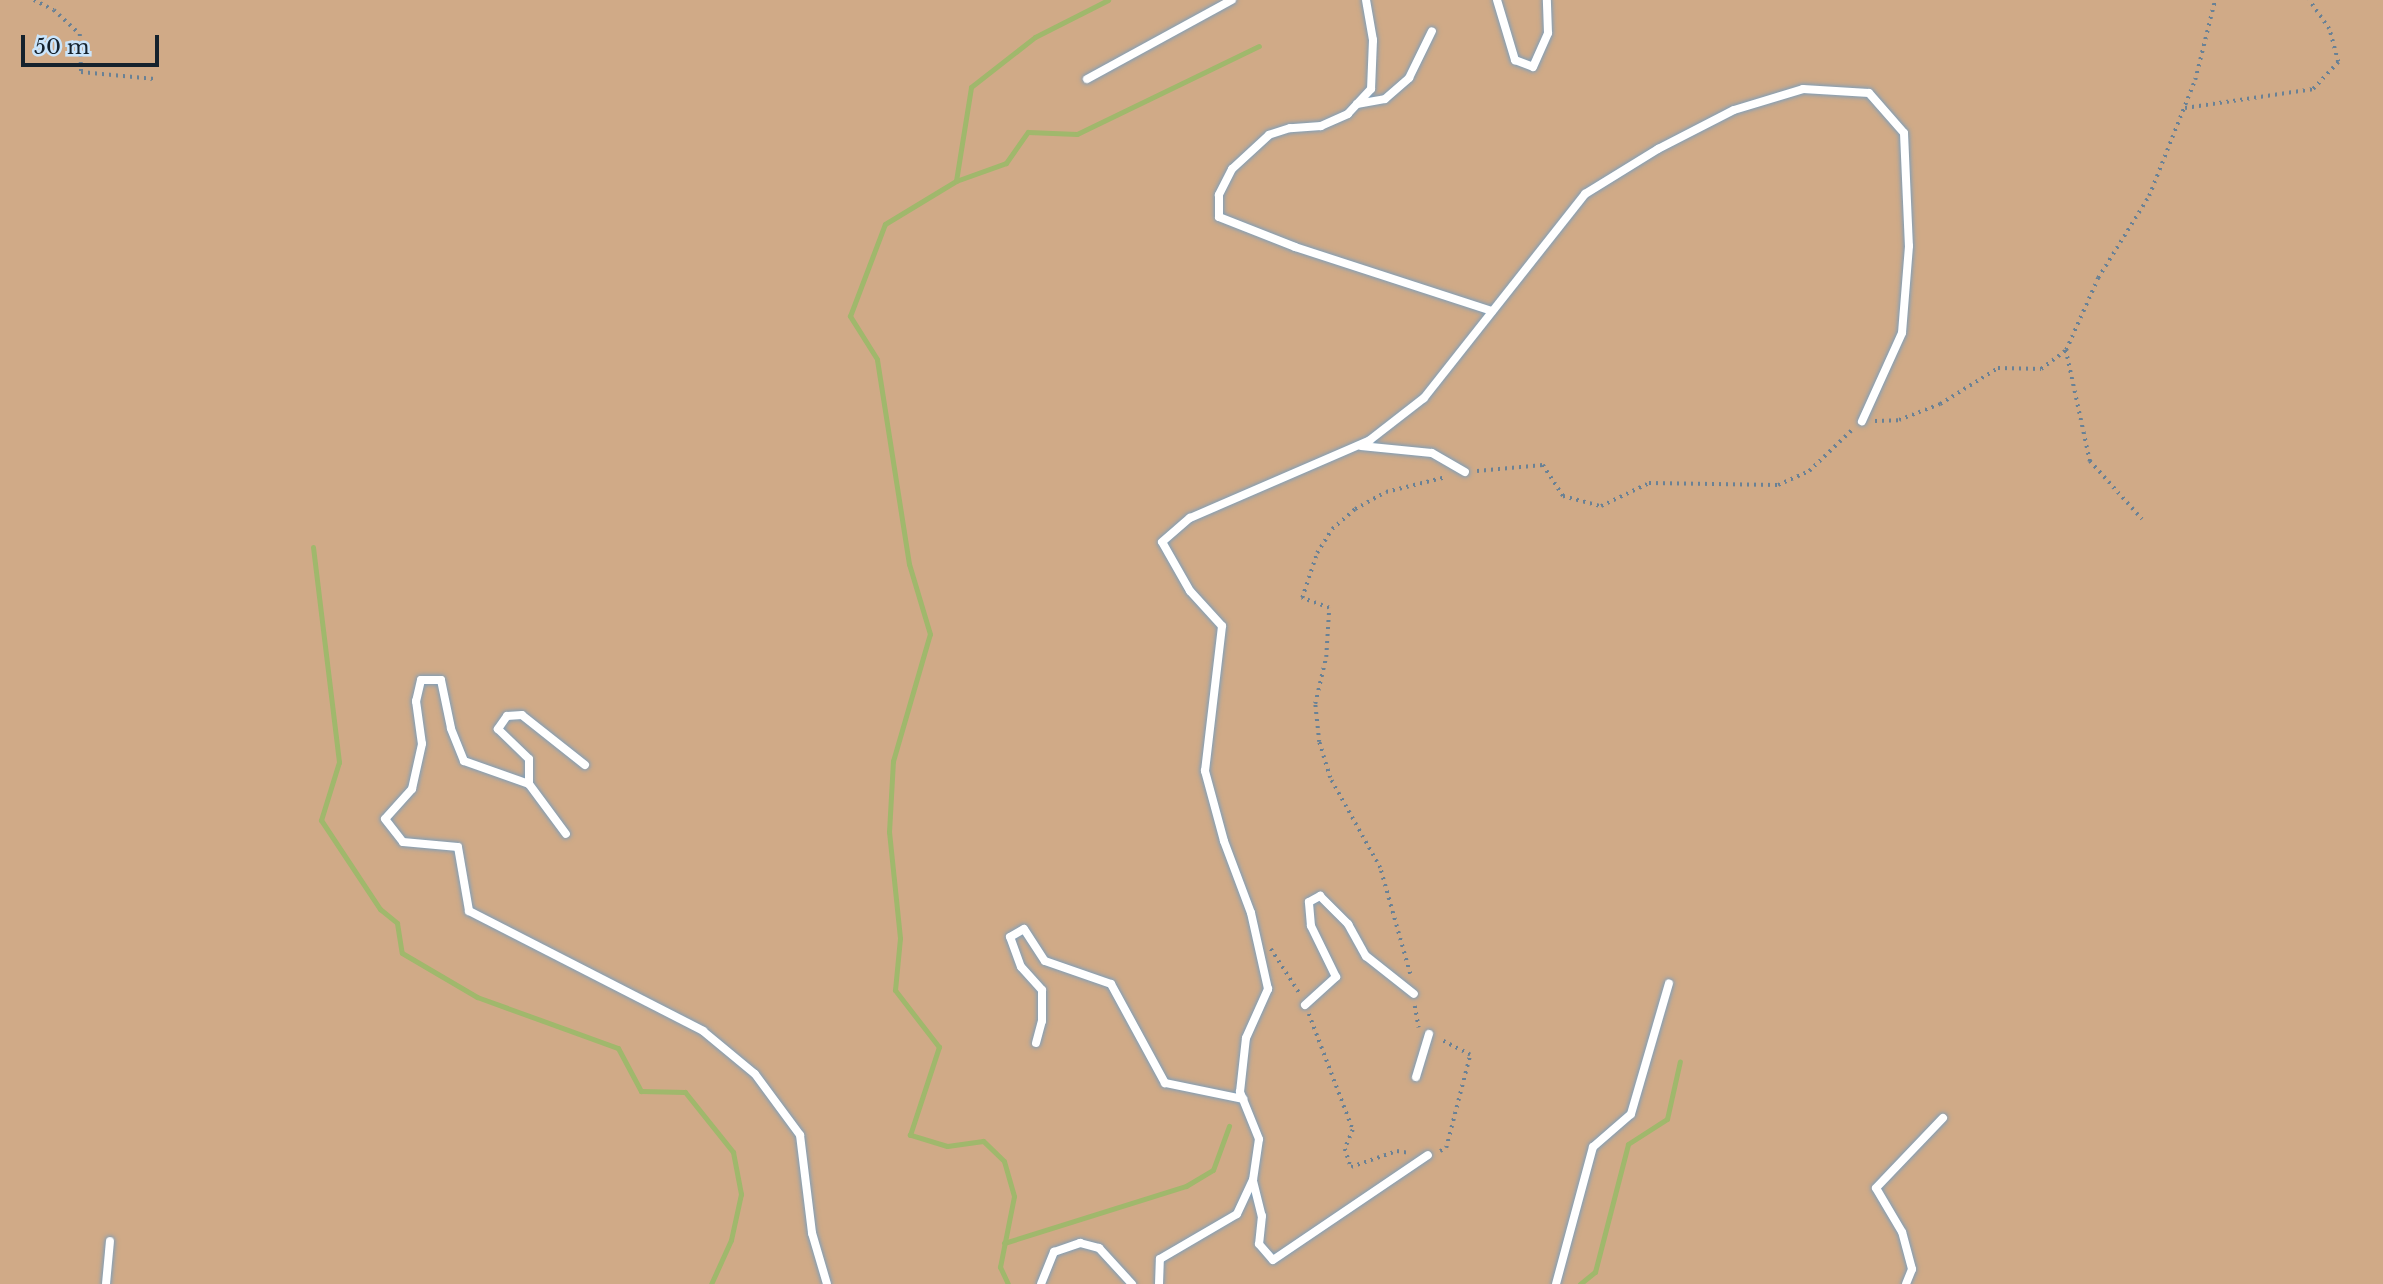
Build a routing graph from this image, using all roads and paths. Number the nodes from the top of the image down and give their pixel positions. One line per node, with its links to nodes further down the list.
1 (34, 0): 9 (path)
2 (1232, 0): 10 (lane)
3 (1366, 0): 11 (lane)
4 (1497, 0): 5 (lane)
5 (1546, 0)
6 (2215, 0): 12 (path)
7 (2309, 0): 12 (path)
8 (1432, 31): 11 (lane)
9 (155, 79)
10 (1087, 79)
11 (1357, 104): 13 (lane)
12 (2184, 108): 14 (path)
13 (1492, 310): 15 (lane); 16 (lane)
14 (2066, 350): 15 (path); 18 (path)
15 (1862, 421): 17 (path)
16 (1358, 446): 17 (lane); 22 (lane)
17 (1465, 472): 24 (path)
18 (2142, 519)
19 (585, 765): 20 (lane)
20 (529, 784): 21 (lane); 35 (lane)
21 (566, 834)
22 (1258, 942): 25 (path); 29 (lane)
23 (1669, 984): 39 (lane)
24 (1414, 994): 25 (lane); 26 (path)
25 (1305, 1005): 31 (path)
26 (1429, 1034): 28 (lane); 31 (path)
27 (1036, 1042): 29 (lane)
28 (1416, 1077)
29 (1243, 1100): 32 (lane)
30 (1943, 1118): 40 (lane)
31 (1428, 1156): 32 (lane)
32 (1253, 1180): 38 (lane)
33 (110, 1241): 34 (lane)
34 (106, 1284)
35 (827, 1284)
36 (1041, 1284): 37 (lane)
37 (1132, 1284)
38 (1159, 1284)
39 (1556, 1284)
40 (1906, 1284)

